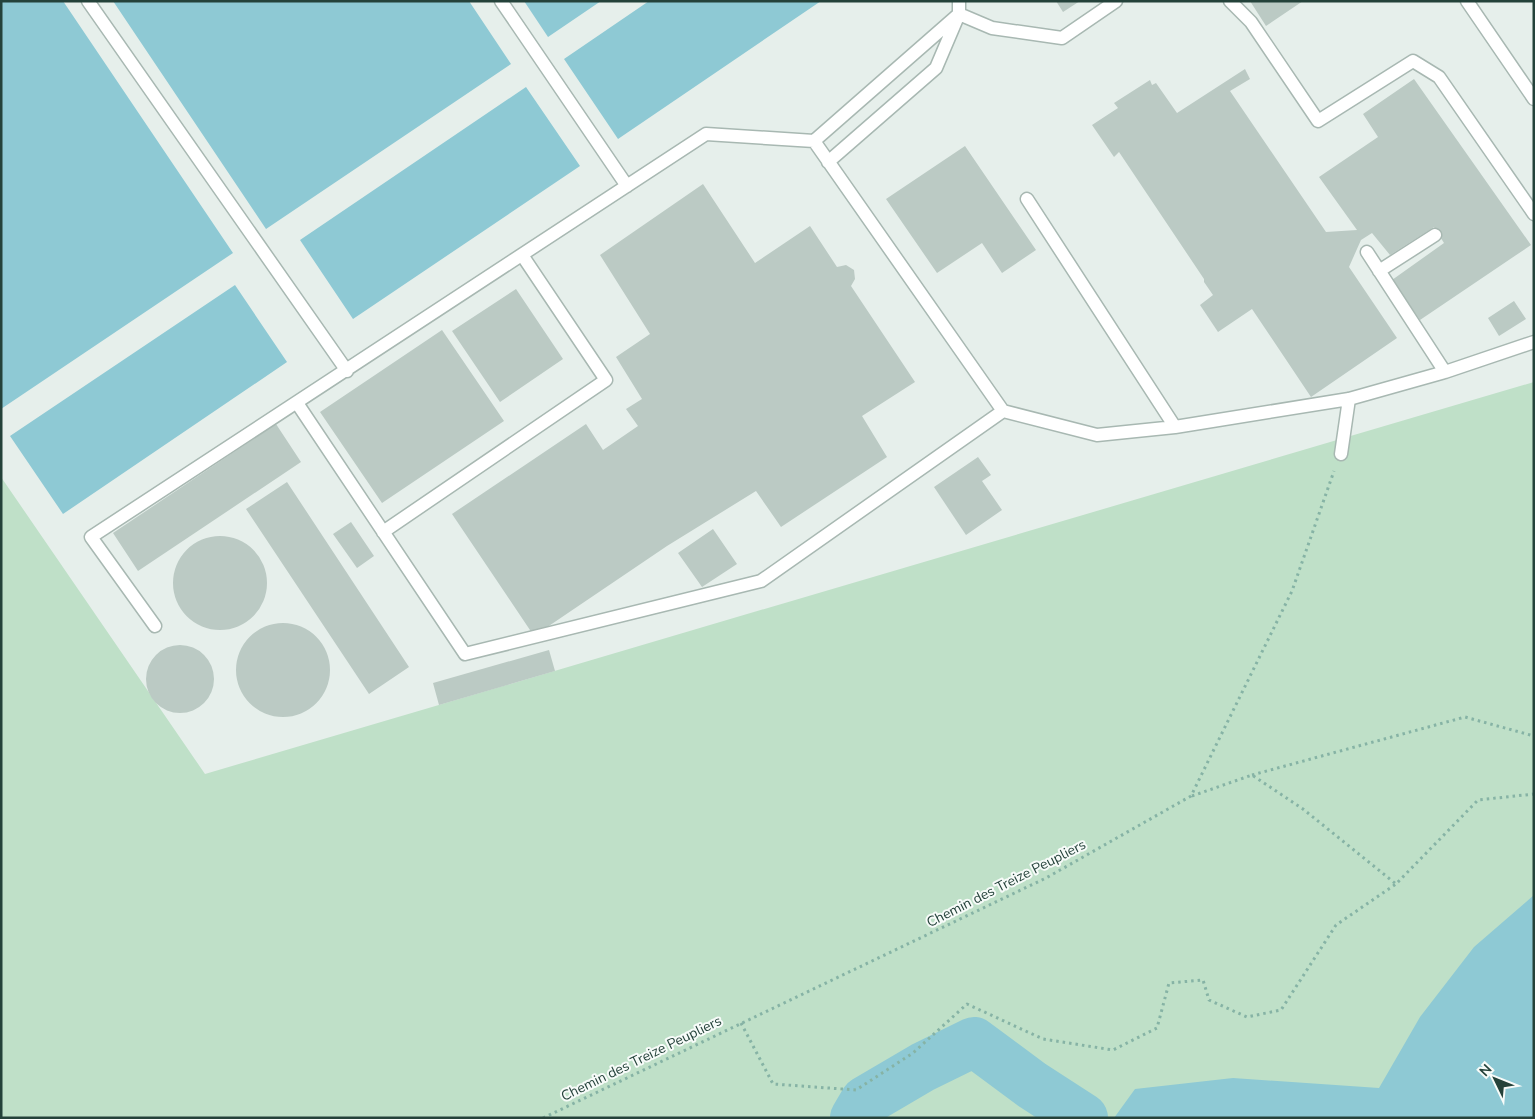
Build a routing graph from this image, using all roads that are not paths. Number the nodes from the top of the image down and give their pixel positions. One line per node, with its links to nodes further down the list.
1 (88, 1): 19 (lane)
2 (500, 1): 11 (lane)
3 (959, 1): 7 (lane)
4 (1116, 1): 7 (lane)
5 (1230, 1): 13 (lane)
6 (1467, 1): 8 (lane)
7 (959, 14): 9 (lane); 10 (lane)
8 (1534, 99)
9 (814, 141): 10 (lane); 11 (lane)
10 (828, 162): 23 (lane)
11 (627, 186): 16 (lane)
12 (1027, 199): 24 (lane)
13 (1534, 214)
14 (1435, 235): 17 (lane)
15 (1367, 252): 17 (lane)
16 (522, 255): 19 (lane); 26 (lane)
17 (1379, 271): 20 (lane)
18 (1534, 342): 20 (lane)
19 (346, 371): 22 (lane)
20 (1445, 372): 21 (lane)
21 (1349, 399): 24 (lane); 25 (lane)
22 (297, 403): 26 (lane); 27 (lane)
23 (1003, 411): 24 (lane); 26 (lane)
24 (1175, 428)
25 (1341, 454)
26 (383, 532)
27 (155, 626)

